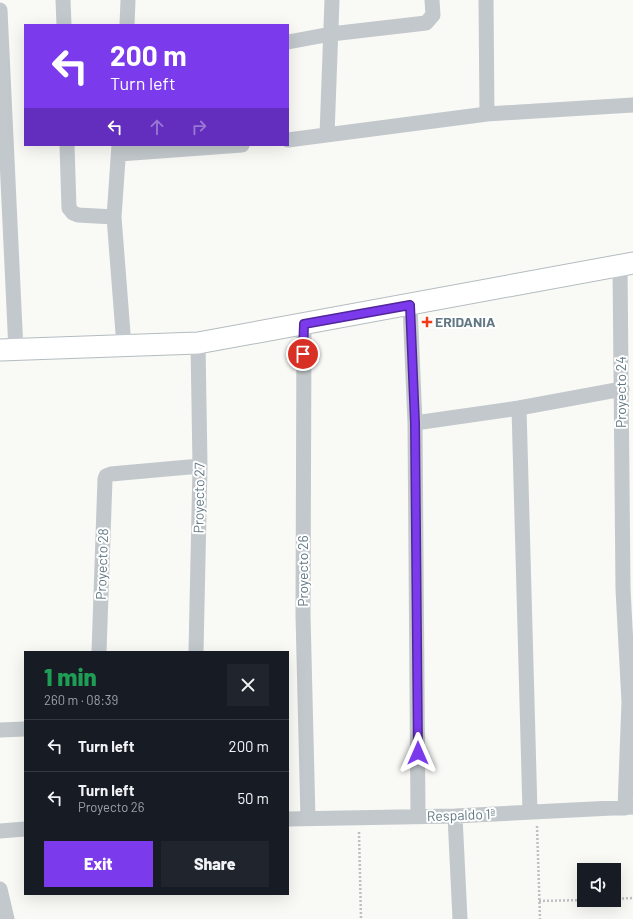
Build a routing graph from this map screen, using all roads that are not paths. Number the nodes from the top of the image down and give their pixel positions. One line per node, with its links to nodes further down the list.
1 (63, 0): 7 (street)
2 (128, 0): 8 (street)
3 (332, 0): 9 (street)
4 (432, 0): 9 (street)
5 (486, 0): 13 (street)
6 (0, 10): 12 (street)
7 (64, 24)
8 (127, 24)
9 (331, 34): 10 (street); 14 (street)
10 (289, 42)
11 (633, 105): 13 (street)
12 (2, 113): 19 (street)
13 (487, 114): 14 (street)
14 (327, 136): 15 (street)
15 (289, 140)
16 (67, 146): 20 (street)
17 (224, 146): 18 (street)
18 (119, 150): 20 (street)
19 (4, 208): 26 (street)
20 (114, 217): 25 (street)
21 (626, 264): 22 (main road); 27 (street, Proyecto 24)
22 (410, 305): 23 (main road); 30 (street)
23 (304, 324): 24 (main road); 44 (street, Proyecto 26)
24 (198, 343): 25 (main road); 31 (street, Proyecto 27)
25 (124, 346): 26 (main road)
26 (8, 351)
27 (622, 389): 28 (street); 29 (street, Proyecto 24)
28 (519, 408): 30 (street); 40 (street)
29 (627, 411): 32 (street, Proyecto 24)
30 (415, 423): 41 (street)
31 (200, 466): 34 (street, Proyecto 28); 35 (street, Proyecto 27)
32 (628, 478): 33 (street, Proyecto 24)
33 (628, 589): 36 (street, Proyecto 24)
34 (99, 651)
35 (196, 651)
36 (631, 702): 39 (street, Proyecto 24)
37 (24, 729): 38 (street)
38 (0, 730)
39 (629, 807): 40 (street, Respaldo 1ª)
40 (533, 811): 42 (street, Respaldo 1ª)
41 (418, 816): 42 (street, Respaldo 1ª); 44 (street, Respaldo 1ª)
42 (455, 816): 49 (street)
43 (289, 818): 44 (street, Respaldo 1ª)
44 (308, 819)
45 (24, 828): 46 (street)
46 (0, 831)
47 (0, 889): 48 (street)
48 (8, 919)
49 (460, 919)

